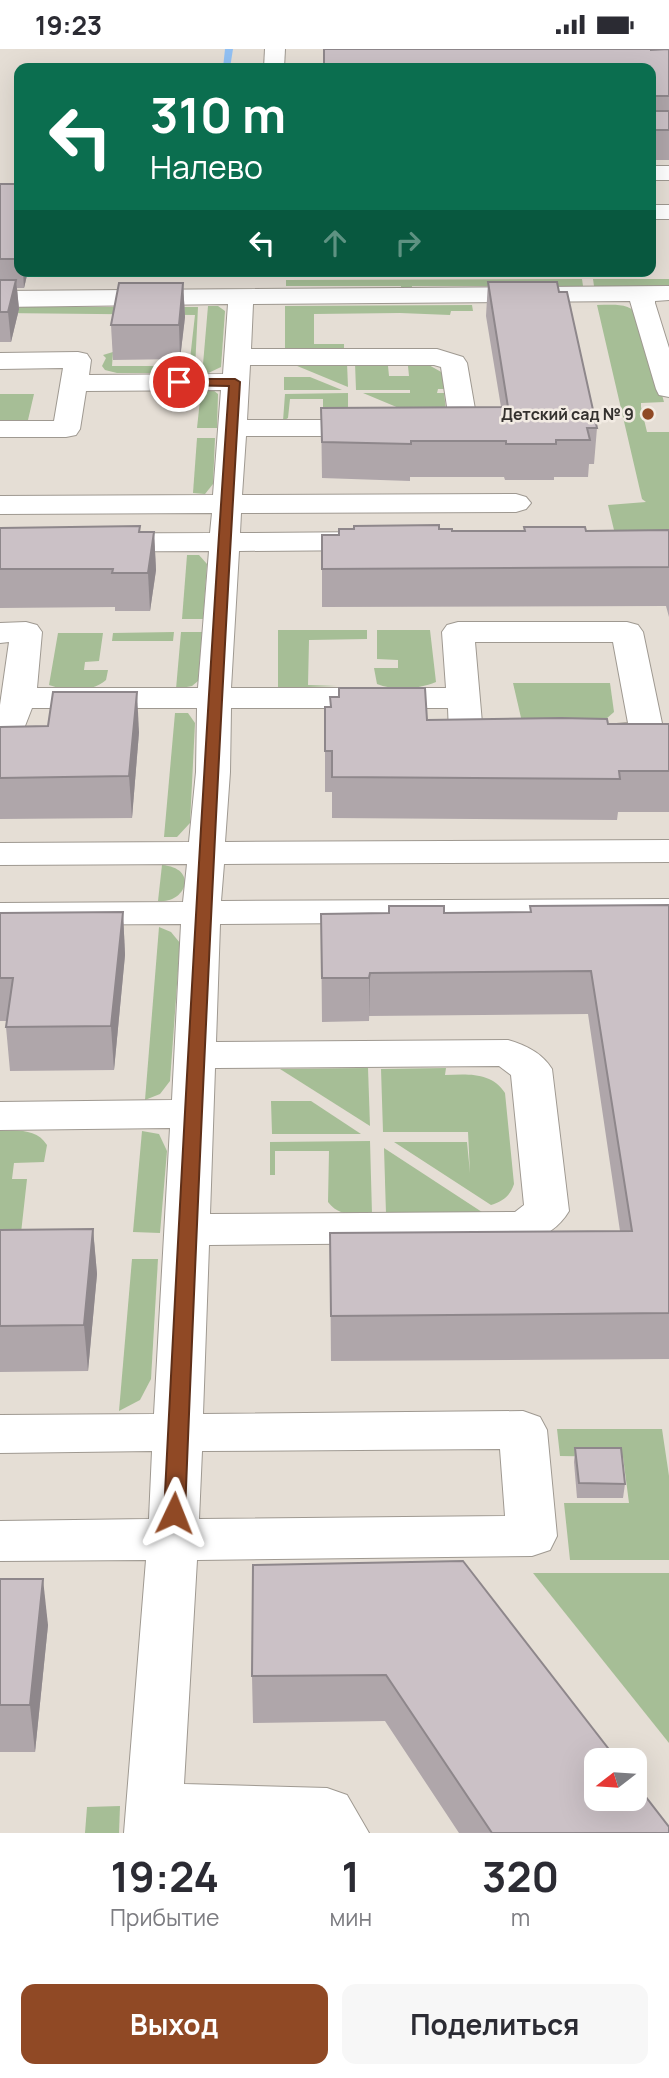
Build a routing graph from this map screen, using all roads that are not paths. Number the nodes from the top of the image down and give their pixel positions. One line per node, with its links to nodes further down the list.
1 (44, 277): 10 (street)
2 (99, 277): 7 (street)
3 (152, 277): 8 (street)
4 (228, 289): 5 (street); 8 (street); 13 (street)
5 (643, 293): 6 (street); 11 (street)
6 (669, 293)
7 (94, 298): 8 (street); 10 (street)
8 (149, 298)
9 (0, 299): 10 (street)
10 (38, 299)
11 (662, 336): 15 (street)
12 (0, 361): 14 (street)
13 (236, 370): 14 (street); 16 (street); 16 (street)
14 (74, 383): 17 (street)
15 (669, 389)
16 (231, 428): 20 (street)
17 (0, 429)
18 (516, 503): 20 (street)
19 (0, 505): 20 (street)
20 (227, 523): 21 (street); 22 (street); 25 (street)
21 (402, 541)
22 (0, 543)
23 (0, 633): 24 (street)
24 (19, 698): 25 (street); 29 (street)
25 (214, 698): 26 (street); 31 (street)
26 (464, 698): 27 (street); 28 (street)
27 (536, 733)
28 (577, 733)
29 (0, 737)
30 (669, 851): 31 (street)
31 (206, 853): 32 (street); 34 (street)
32 (0, 854)
33 (669, 910): 34 (street)
34 (201, 912): 35 (street); 36 (street)
35 (0, 914)
36 (196, 1055): 37 (street); 39 (street)
37 (192, 1114): 38 (street); 39 (street)
38 (0, 1117)
39 (186, 1230): 40 (street)
40 (177, 1432): 41 (street); 42 (street); 42 (street)
41 (0, 1434)
42 (173, 1540): 43 (street); 44 (street)
43 (0, 1541)
44 (154, 1821): 45 (street)
45 (331, 1826)

